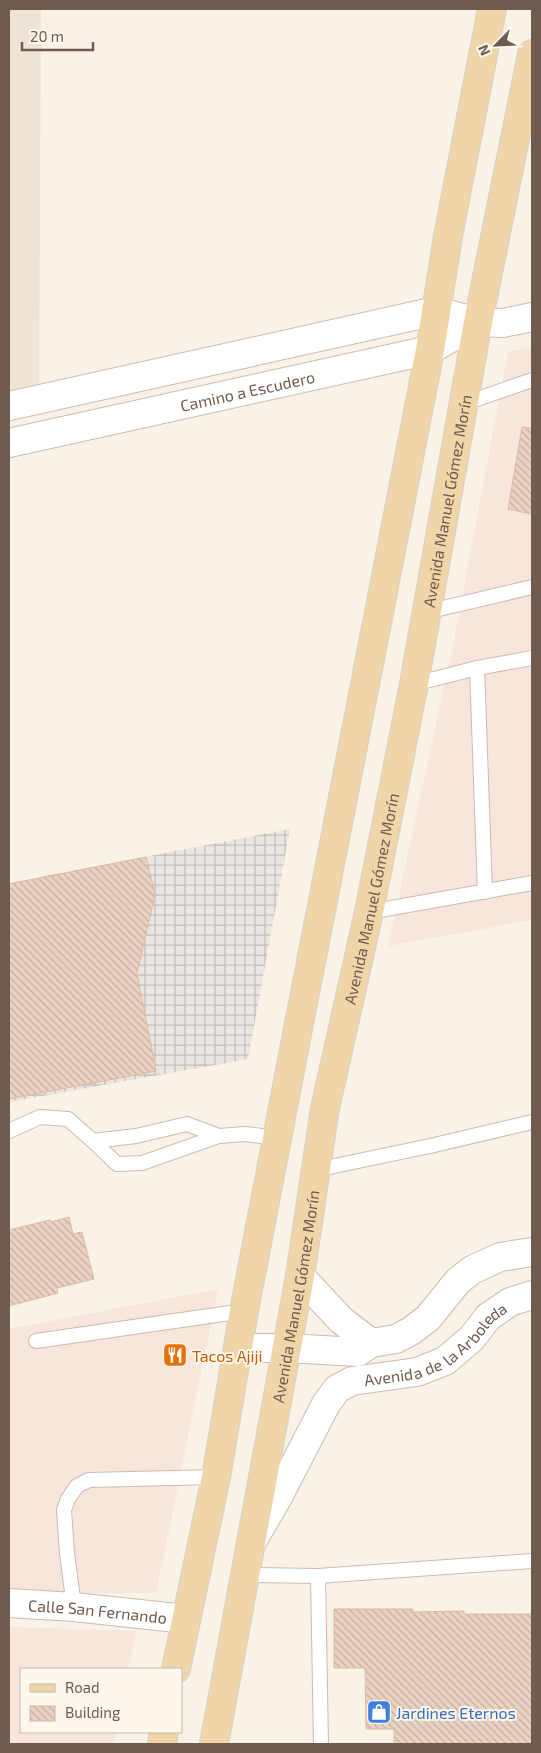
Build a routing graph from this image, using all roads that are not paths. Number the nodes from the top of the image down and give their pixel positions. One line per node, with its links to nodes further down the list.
1 (492, 9): 3 (main road)
2 (532, 54): 5 (main road, Avenida Manuel Gómez Morín)
3 (436, 311): 5 (street); 6 (main road); 9 (street)
4 (532, 317): 5 (street)
5 (478, 322): 6 (street, Camino a Escudero); 8 (main road, Avenida Manuel Gómez Morín)
6 (430, 350): 10 (street, Camino a Escudero); 22 (main road)
7 (532, 380): 8 (lane)
8 (463, 404): 12 (main road, Avenida Manuel Gómez Morín)
9 (9, 406)
10 (9, 443)
11 (532, 588): 12 (lane)
12 (426, 612): 15 (main road, Avenida Manuel Gómez Morín)
13 (532, 658): 14 (lane)
14 (476, 668): 15 (lane); 17 (lane)
15 (414, 684): 18 (main road, Avenida Manuel Gómez Morín)
16 (532, 883): 17 (lane)
17 (485, 892): 18 (lane)
18 (368, 912): 24 (main road, Avenida Manuel Gómez Morín)
19 (532, 1122): 24 (lane)
20 (9, 1130): 23 (lane)
21 (219, 1136): 22 (lane); 23 (lane); 23 (lane)
22 (278, 1138): 28 (main road)
23 (93, 1141)
24 (315, 1170): 26 (main road, Avenida Manuel Gómez Morín)
25 (532, 1252): 32 (street, Avenida de la Arboleda)
26 (300, 1276): 31 (main road, Avenida Manuel Gómez Morín); 32 (street, Avenida de la Arboleda)
27 (532, 1295): 33 (street, Avenida de la Arboleda)
28 (244, 1311): 29 (lane); 30 (main road)
29 (36, 1340)
30 (238, 1348): 31 (street, Avenida de la Arboleda); 34 (main road)
31 (287, 1348): 32 (street, Avenida de la Arboleda); 35 (main road, Avenida Manuel Gómez Morín)
32 (365, 1348): 33 (street, Avenida de la Arboleda)
33 (337, 1389): 35 (street, Avenida de la Arboleda)
34 (216, 1477): 40 (lane); 41 (main road)
35 (253, 1540): 37 (main road, Avenida Manuel Gómez Morín)
36 (532, 1561): 38 (lane)
37 (246, 1575): 38 (lane); 43 (main road, Avenida Manuel Gómez Morín)
38 (318, 1576): 44 (lane)
39 (9, 1602): 40 (street, Calle San Fernando)
40 (74, 1607): 41 (street, Calle San Fernando)
41 (186, 1619): 42 (main road)
42 (176, 1668)
43 (214, 1744)
44 (322, 1744)

